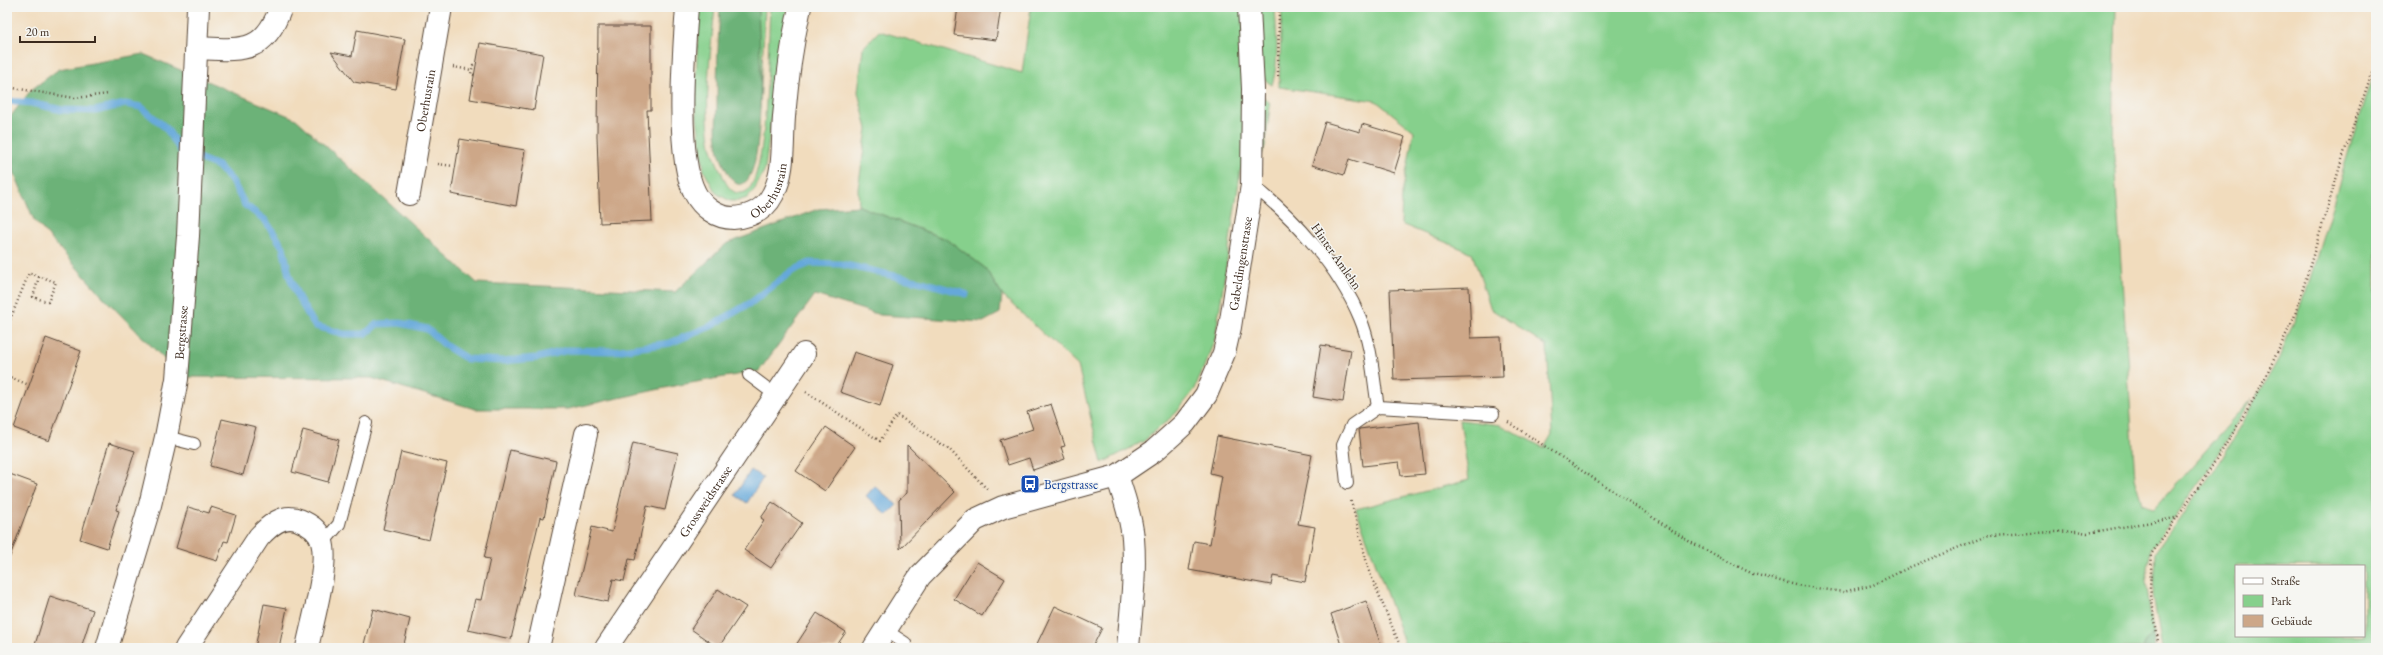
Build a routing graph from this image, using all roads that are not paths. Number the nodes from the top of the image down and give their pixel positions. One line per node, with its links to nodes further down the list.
1 (198, 7): 7 (street, Bergstrasse)
2 (281, 7): 7 (street)
3 (441, 7): 9 (street, Oberhusrain)
4 (687, 7): 5 (street, Oberhusrain)
5 (800, 7)
6 (1249, 7): 8 (street, Gabeldingenstrasse)
7 (197, 48): 17 (street, Bergstrasse)
8 (1252, 185): 13 (lane, Hinter Amlehn); 19 (street, Gabeldingenstrasse)
9 (409, 194)
10 (804, 354): 12 (street, Grossweidstrasse)
11 (749, 375): 12 (lane)
12 (777, 396): 28 (street, Grossweidstrasse)
13 (1378, 407): 14 (lane); 20 (lane)
14 (1493, 414)
15 (366, 423): 21 (lane)
16 (586, 434): 27 (street)
17 (166, 437): 18 (lane); 24 (street, Bergstrasse)
18 (194, 444)
19 (1117, 476): 22 (street); 30 (street)
20 (1347, 483)
21 (323, 543): 25 (street); 26 (street)
22 (885, 630): 23 (lane); 29 (street)
23 (906, 643)
24 (107, 648)
25 (186, 648)
26 (307, 648)
27 (538, 648)
28 (606, 648)
29 (874, 648)
30 (1128, 648)

